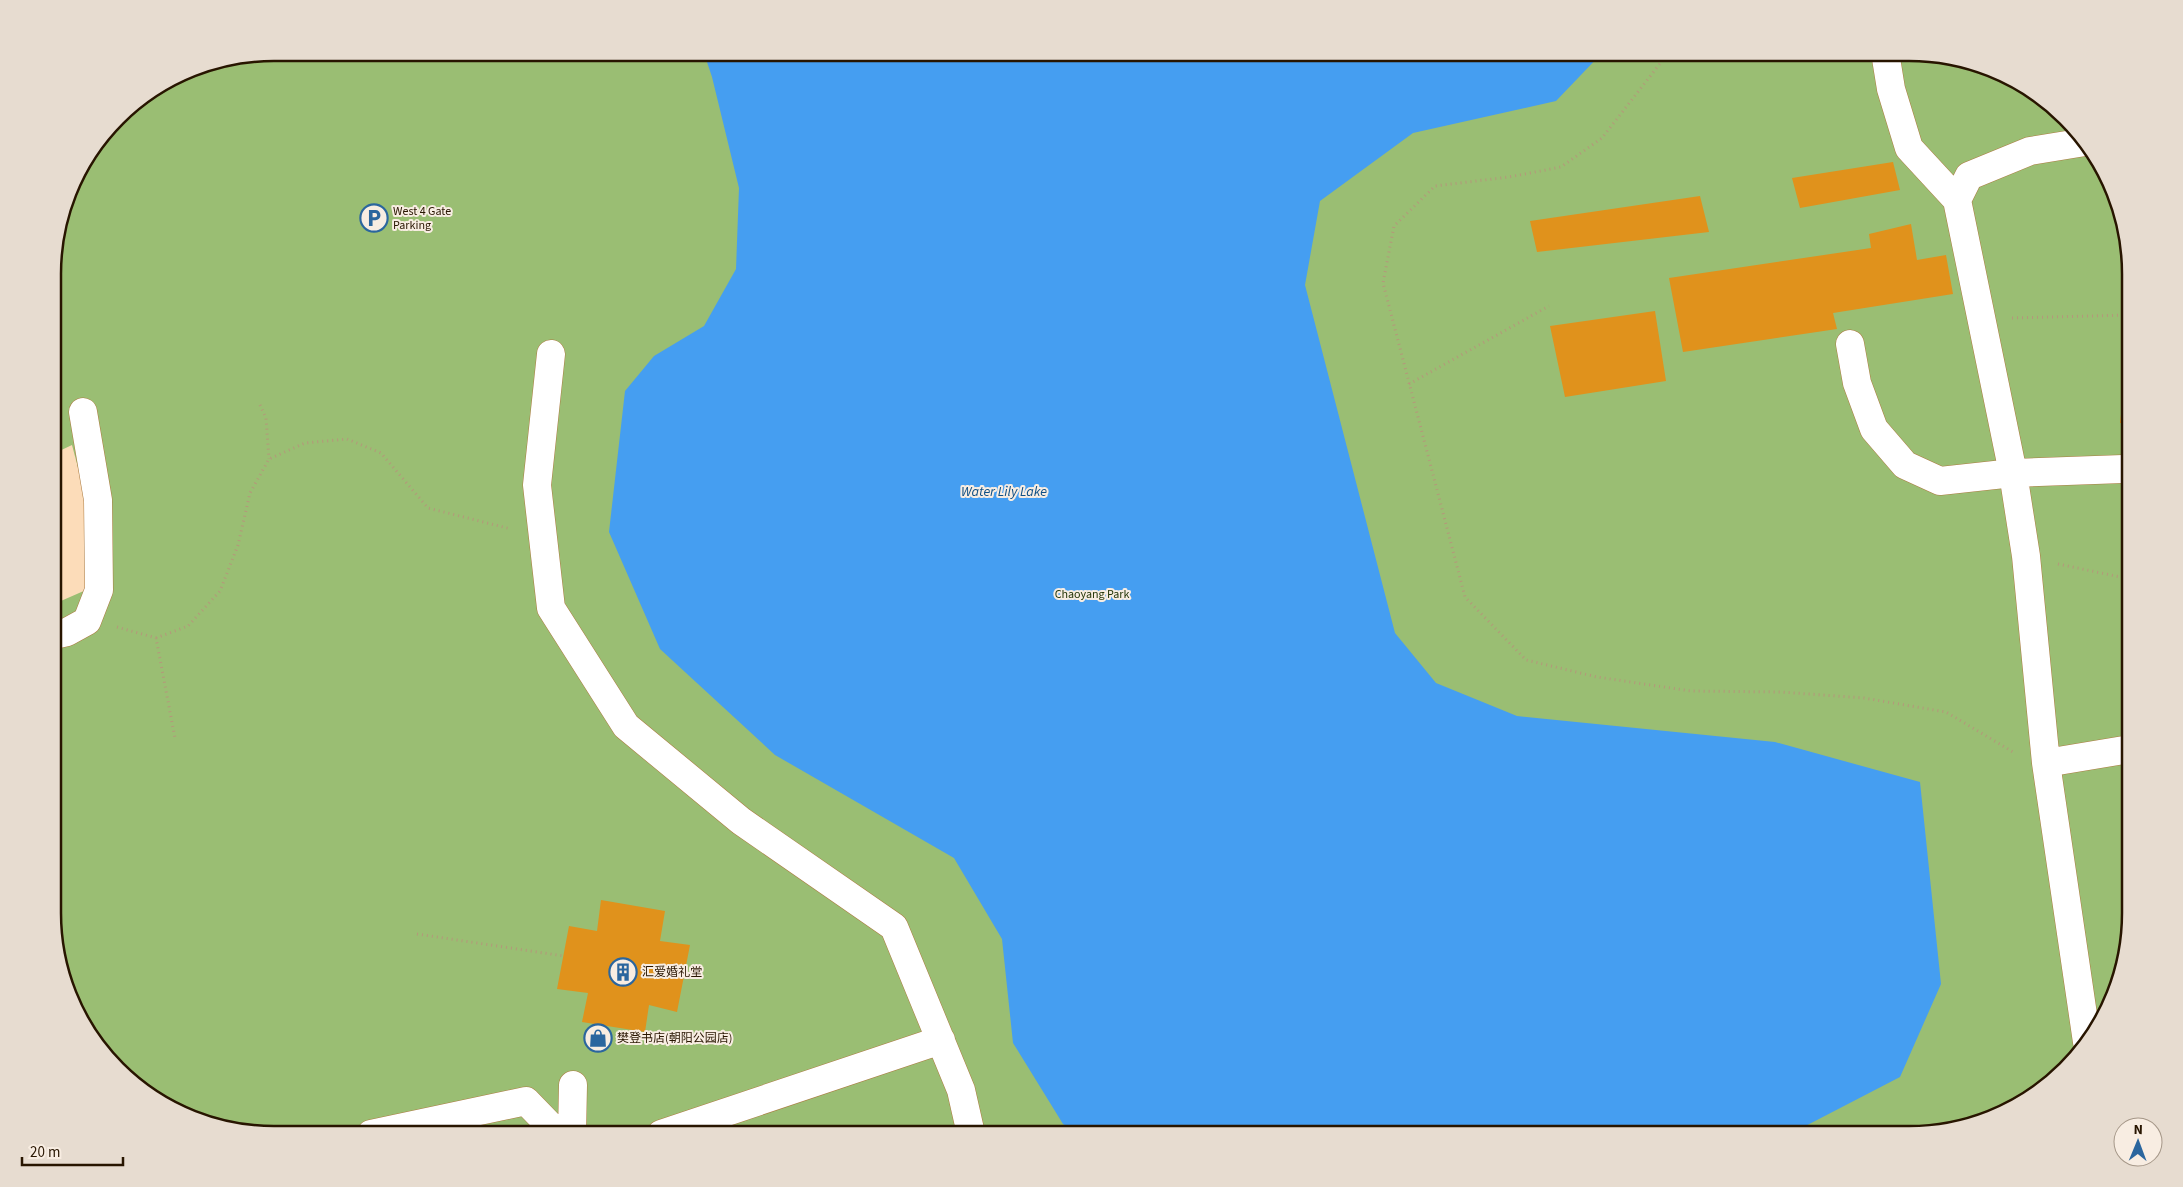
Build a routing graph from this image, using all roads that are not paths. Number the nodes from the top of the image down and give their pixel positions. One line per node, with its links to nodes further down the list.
1 (1886, 61): 3 (lane)
2 (2077, 143): 3 (lane)
3 (1957, 200): 8 (lane)
4 (1850, 344): 8 (lane)
5 (551, 354): 13 (lane)
6 (83, 412): 9 (lane)
7 (2122, 468): 8 (lane)
8 (2013, 473): 11 (lane)
9 (61, 633)
10 (2122, 750): 11 (lane)
11 (2046, 763): 12 (lane)
12 (2085, 1033)
13 (940, 1040): 18 (lane); 19 (lane)
14 (573, 1085): 17 (lane)
15 (409, 1126): 16 (lane)
16 (550, 1126)
17 (572, 1126)
18 (685, 1126)
19 (969, 1126)

